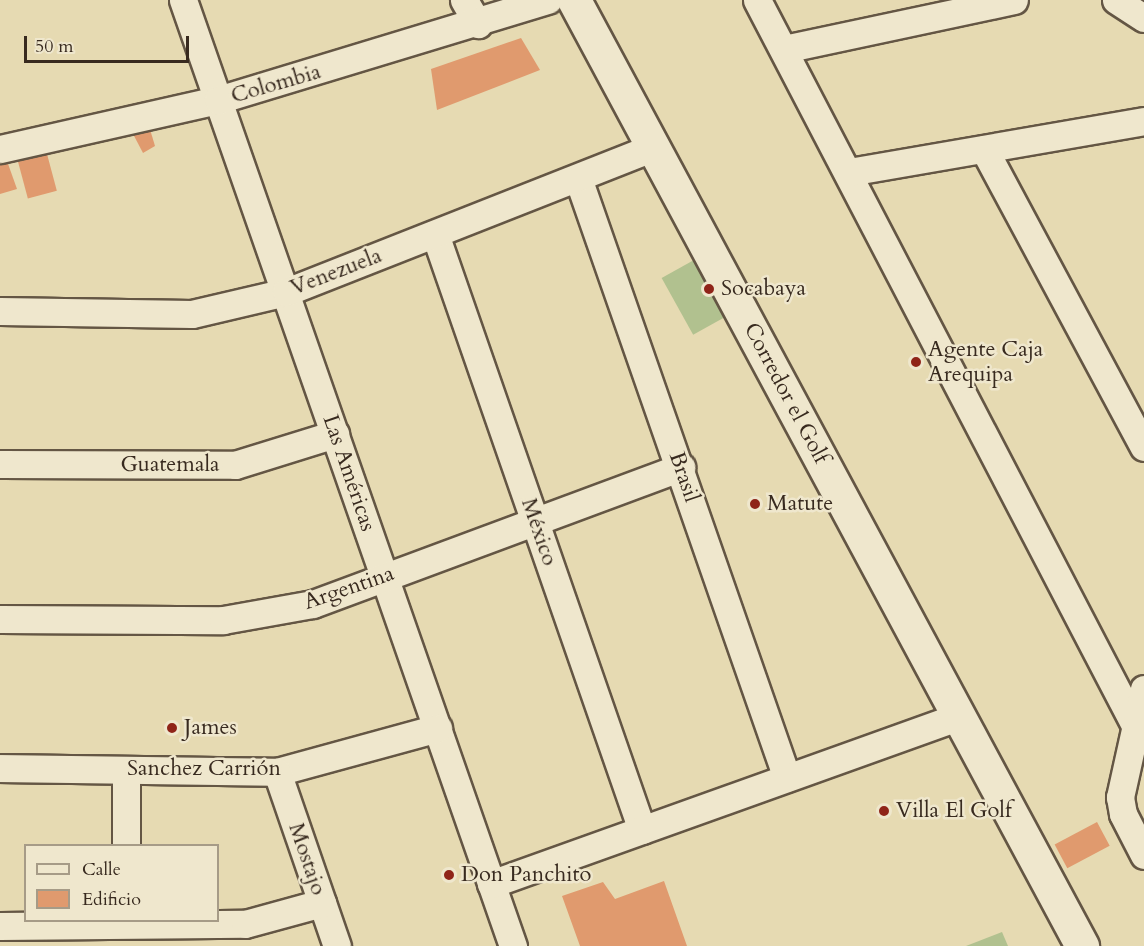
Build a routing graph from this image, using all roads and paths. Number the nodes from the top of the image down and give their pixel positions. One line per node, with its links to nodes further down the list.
1 (183, 0): 12 (street, Las Américas)
2 (464, 0): 10 (street)
3 (548, 0): 10 (street, Colombia)
4 (574, 0): 14 (street, Corredor el Golf)
5 (757, 0): 11 (street)
6 (1014, 0): 8 (street)
7 (1116, 0): 9 (street)
8 (912, 10): 11 (street)
9 (1144, 18)
10 (478, 24): 12 (street, Colombia)
11 (784, 49): 17 (street)
12 (218, 100): 15 (street, Colombia); 20 (street, Las Américas)
13 (1144, 121): 16 (street)
14 (655, 147): 18 (street, Venezuela); 30 (street, Corredor el Golf)
15 (0, 149)
16 (984, 149): 17 (street); 23 (street)
17 (849, 172): 31 (street)
18 (578, 178): 19 (street, Venezuela); 25 (street, Brasil)
19 (435, 234): 20 (street, Venezuela); 26 (street, México)
20 (286, 292): 21 (street, Venezuela); 22 (street, Las Américas)
21 (0, 311)
22 (335, 434): 24 (street, Guatemala); 27 (street, Las Américas)
23 (1144, 447)
24 (0, 464)
25 (681, 466): 26 (street, Argentina); 36 (street, Brasil)
26 (535, 521): 27 (street, Argentina); 37 (street, México)
27 (385, 577): 28 (street, Argentina); 32 (street, Las Américas)
28 (0, 619)
29 (1144, 689): 31 (street)
30 (958, 717): 36 (street); 46 (street, Corredor el Golf)
31 (1136, 727): 39 (street)
32 (438, 729): 35 (street, Sanchez Carrión); 40 (street, Las Américas)
33 (0, 768): 34 (street, Sanchez Carrión)
34 (126, 770): 35 (street, Sanchez Carrión); 38 (street)
35 (277, 772): 41 (street, Mostajo)
36 (787, 778): 37 (street)
37 (642, 830): 40 (street)
38 (126, 844)
39 (1144, 855)
40 (491, 884): 45 (street, Las Américas)
41 (322, 903): 43 (street); 44 (street, Mostajo)
42 (0, 926): 43 (street)
43 (126, 930)
44 (337, 946)
45 (513, 946)
46 (1082, 946)

